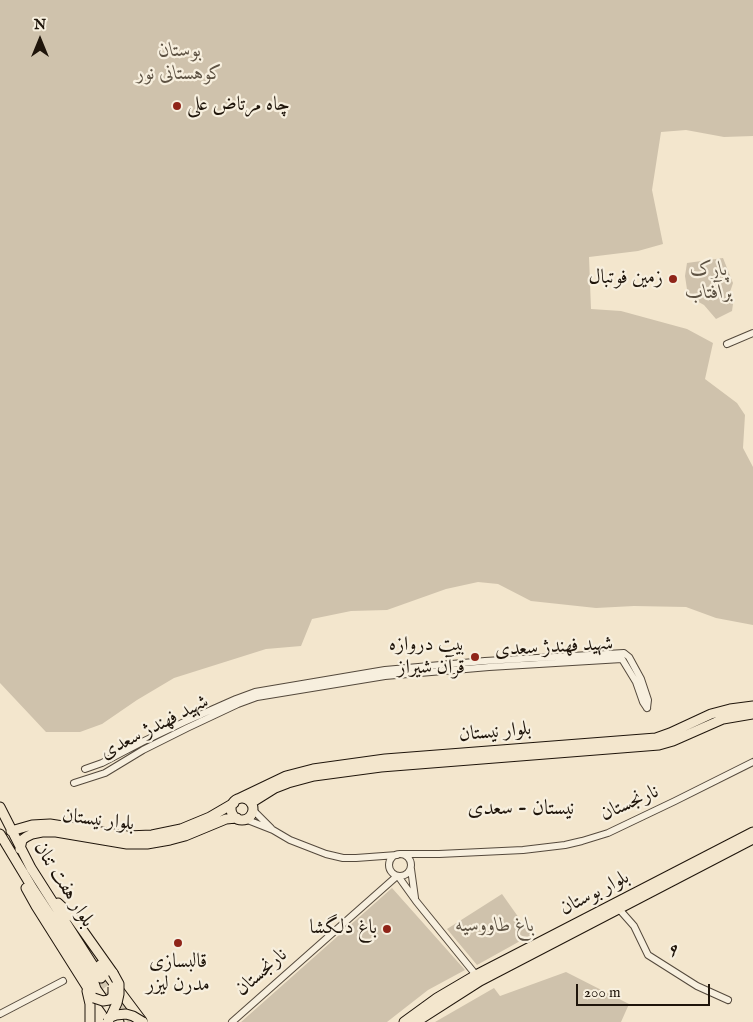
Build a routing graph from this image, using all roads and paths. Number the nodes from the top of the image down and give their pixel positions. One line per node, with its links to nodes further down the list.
1 (753, 333): 2 (street)
2 (727, 344)
3 (753, 706): 8 (main road, بلوار نیستان)
4 (753, 714): 9 (main road, بلوار نیستان)
5 (753, 762): 20 (street, نارنجستان)
6 (84, 769): 7 (street, شهید فهندژ سعدی)
7 (74, 783)
8 (237, 800): 9 (main road); 11 (main road); 12 (main road, بلوار نیستان)
9 (252, 806): 11 (main road); 13 (street)
10 (0, 808): 14 (main road, بلوار هفت تنان)
11 (241, 818): 13 (street); 17 (main road, بلوار نیستان)
12 (23, 828): 14 (main road, بلوار نیستان); 17 (main road)
13 (273, 830): 22 (street, نارنجستان)
14 (11, 831): 19 (main road, بلوار هفت تنان)
15 (753, 832): 29 (main road, بلوار بوستان)
16 (0, 834): 25 (main road, بلوار هفت تنان)
17 (26, 837): 19 (main road)
18 (753, 839): 28 (main road, بلوار بوستان)
19 (20, 849): 25 (main road, بلوار هفت تنان)
20 (422, 854): 21 (street, نارنجستان); 24 (street)
21 (399, 855): 22 (street, نارنجستان); 23 (street); 24 (street)
22 (378, 856): 23 (street)
23 (389, 864): 26 (street)
24 (411, 868): 26 (street); 27 (street)
25 (27, 870): 30 (main road, بلوار هفت تنان); 30 (main road); 33 (main road)
26 (396, 874): 27 (street); 41 (street, نارنجستان)
27 (416, 901): 31 (street)
28 (618, 909): 29 (main road, بلوار بوستان); 34 (street, ۹)
29 (545, 942): 31 (main road, بلوار بوستان)
30 (104, 977): 33 (main road, bridge); 38 (main road, bridge); 39 (main road); 40 (main road)
31 (478, 978): 42 (main road, بلوار بوستان); 43 (main road, بلوار بوستان)
32 (63, 981): 35 (street)
33 (86, 989): 36 (main road)
34 (728, 1000)
35 (0, 1014)
36 (90, 1022)
37 (104, 1022): 40 (main road, bridge)
38 (108, 1022)
39 (119, 1022)
40 (143, 1022)
41 (232, 1022)
42 (404, 1022)
43 (416, 1022)

